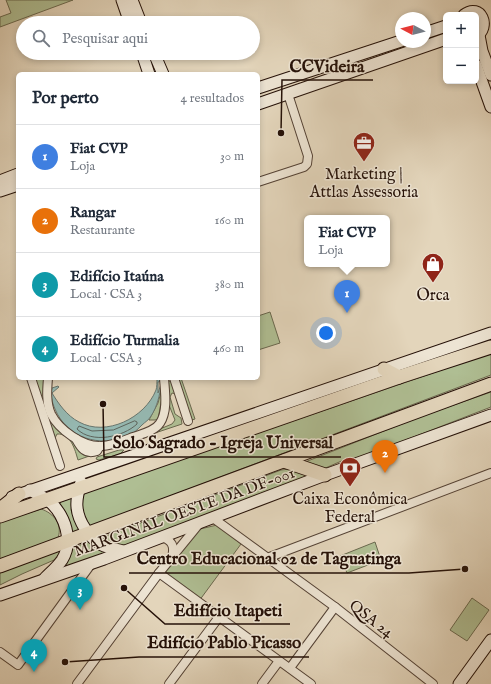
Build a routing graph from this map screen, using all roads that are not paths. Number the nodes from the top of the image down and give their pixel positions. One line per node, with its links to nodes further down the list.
1 (127, 1): 4 (main road); 5 (main road)
2 (470, 12): 3 (main road)
3 (486, 12): 8 (main road)
4 (129, 16)
5 (137, 16)
6 (443, 27): 7 (main road)
7 (431, 31)
8 (483, 31): 16 (main road)
9 (443, 40): 18 (main road)
10 (395, 43): 17 (main road)
11 (145, 60): 13 (main road)
12 (157, 60): 14 (main road)
13 (149, 72)
14 (162, 72)
15 (479, 73): 20 (main road)
16 (491, 74)
17 (260, 87)
18 (288, 94): 19 (main road); 23 (street)
19 (260, 103)
20 (491, 107)
21 (16, 175): 22 (main road)
22 (0, 181)
23 (260, 181)
24 (16, 186): 25 (main road)
25 (0, 191)
26 (491, 333): 28 (main road)
27 (491, 347): 29 (highway)
28 (384, 369): 29 (highway); 39 (main road)
29 (398, 377): 42 (highway)
30 (32, 380): 38 (street)
31 (48, 380): 32 (street)
32 (164, 380)
33 (175, 380): 36 (street)
34 (491, 384): 37 (highway)
35 (491, 415): 41 (main road, MARGINAL OESTE DA DF-001)
36 (188, 421)
37 (284, 461): 41 (highway); 50 (highway)
38 (60, 466)
39 (84, 472): 42 (main road); 43 (main road)
40 (491, 473): 55 (street)
41 (325, 475): 48 (main road, MARGINAL OESTE DA DF-001)
42 (79, 489): 44 (highway); 50 (main road)
43 (25, 492): 44 (main road); 45 (main road); 46 (highway)
44 (48, 500): 47 (highway); 52 (main road)
45 (0, 501)
46 (0, 509)
47 (0, 516)
48 (213, 518): 49 (main road, MARGINAL OESTE DA DF-001); 55 (street)
49 (199, 524): 51 (main road, MARGINAL OESTE DA DF-001); 54 (street)
50 (88, 532): 52 (highway); 53 (main road)
51 (161, 537): 53 (main road, MARGINAL OESTE DA DF-001); 54 (street)
52 (68, 540): 57 (highway); 59 (main road)
53 (123, 552): 56 (main road, MARGINAL OESTE DA DF-001)
54 (171, 558): 58 (street)
55 (268, 558): 61 (street)
56 (92, 563): 59 (main road, MARGINAL OESTE DA DF-001); 64 (street)
57 (0, 566)
58 (159, 573): 62 (street); 67 (street)
59 (45, 578): 60 (main road, MARGINAL OESTE DA DF-001)
60 (0, 595)
61 (334, 607): 66 (street, QSA 24); 71 (street, QSA 24)
62 (218, 617): 65 (street); 68 (street)
63 (491, 640): 72 (main road)
64 (0, 652)
65 (279, 661): 66 (street); 69 (street)
66 (290, 668): 70 (street)
67 (77, 684)
68 (169, 684)
69 (262, 684)
70 (311, 684)
71 (433, 684)
72 (459, 684)

